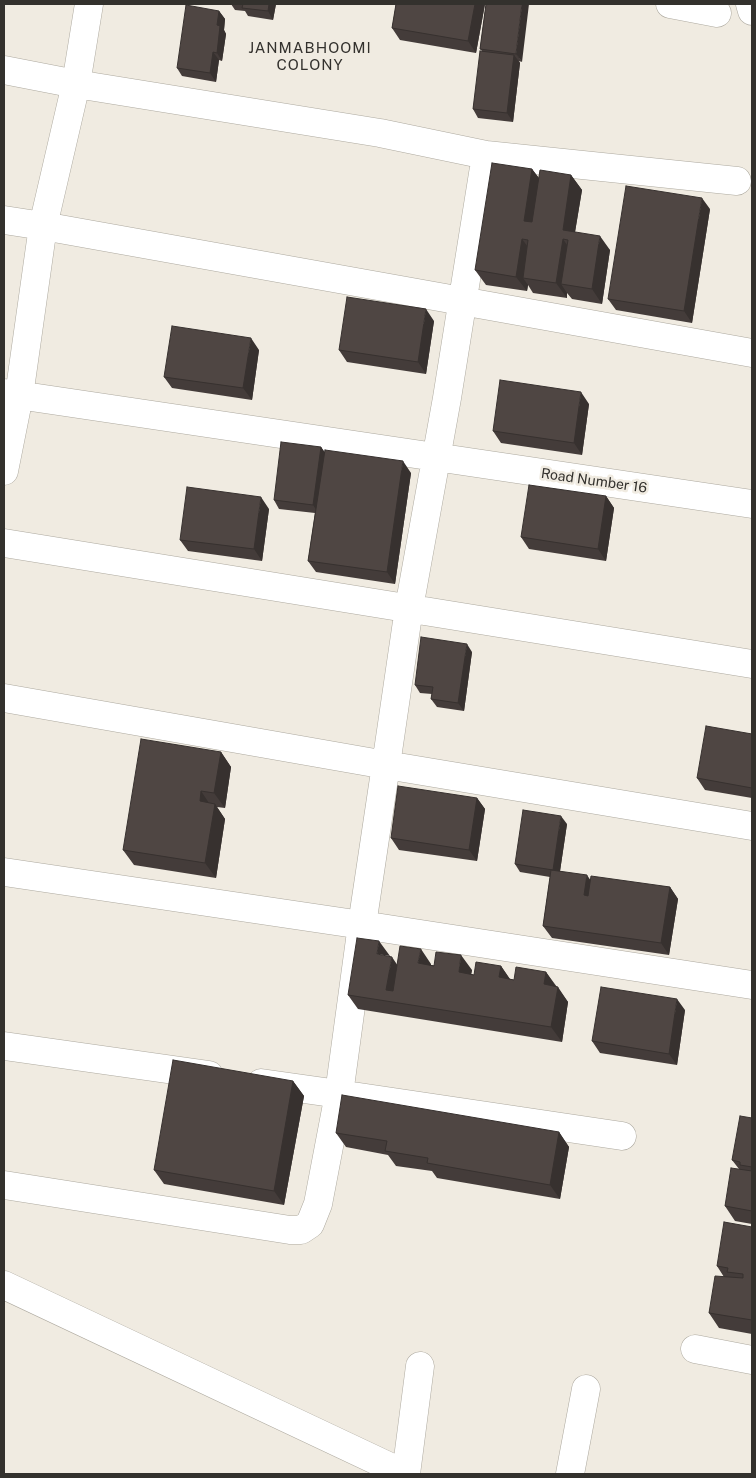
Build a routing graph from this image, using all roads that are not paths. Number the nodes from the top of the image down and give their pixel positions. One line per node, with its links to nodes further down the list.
1 (89, 4): 7 (street)
2 (670, 4): 5 (street)
3 (750, 4): 4 (street)
4 (752, 11)
5 (717, 13)
6 (4, 70): 7 (street)
7 (76, 84): 8 (street); 11 (street)
8 (486, 155): 9 (street); 12 (street)
9 (737, 181)
10 (4, 220): 11 (street)
11 (43, 226): 12 (street); 14 (street)
12 (463, 302): 13 (street); 15 (street)
13 (752, 353)
14 (11, 394): 15 (street, Road Number 16); 16 (street)
15 (436, 457): 17 (street, Road Number 16); 19 (street)
16 (4, 471)
17 (752, 504)
18 (4, 543): 19 (street)
19 (410, 608): 20 (street); 22 (street)
20 (752, 664)
21 (4, 698): 22 (street)
22 (386, 765): 23 (street); 25 (street)
23 (752, 826)
24 (4, 872): 25 (street)
25 (362, 925): 26 (street); 28 (street)
26 (752, 985)
27 (4, 1046): 28 (street)
28 (339, 1094): 29 (street); 30 (street)
29 (622, 1136)
30 (4, 1185)
31 (4, 1284): 36 (street)
32 (695, 1349): 33 (street)
33 (752, 1360)
34 (420, 1366): 36 (street)
35 (586, 1389): 37 (street)
36 (405, 1474)
37 (570, 1474)

